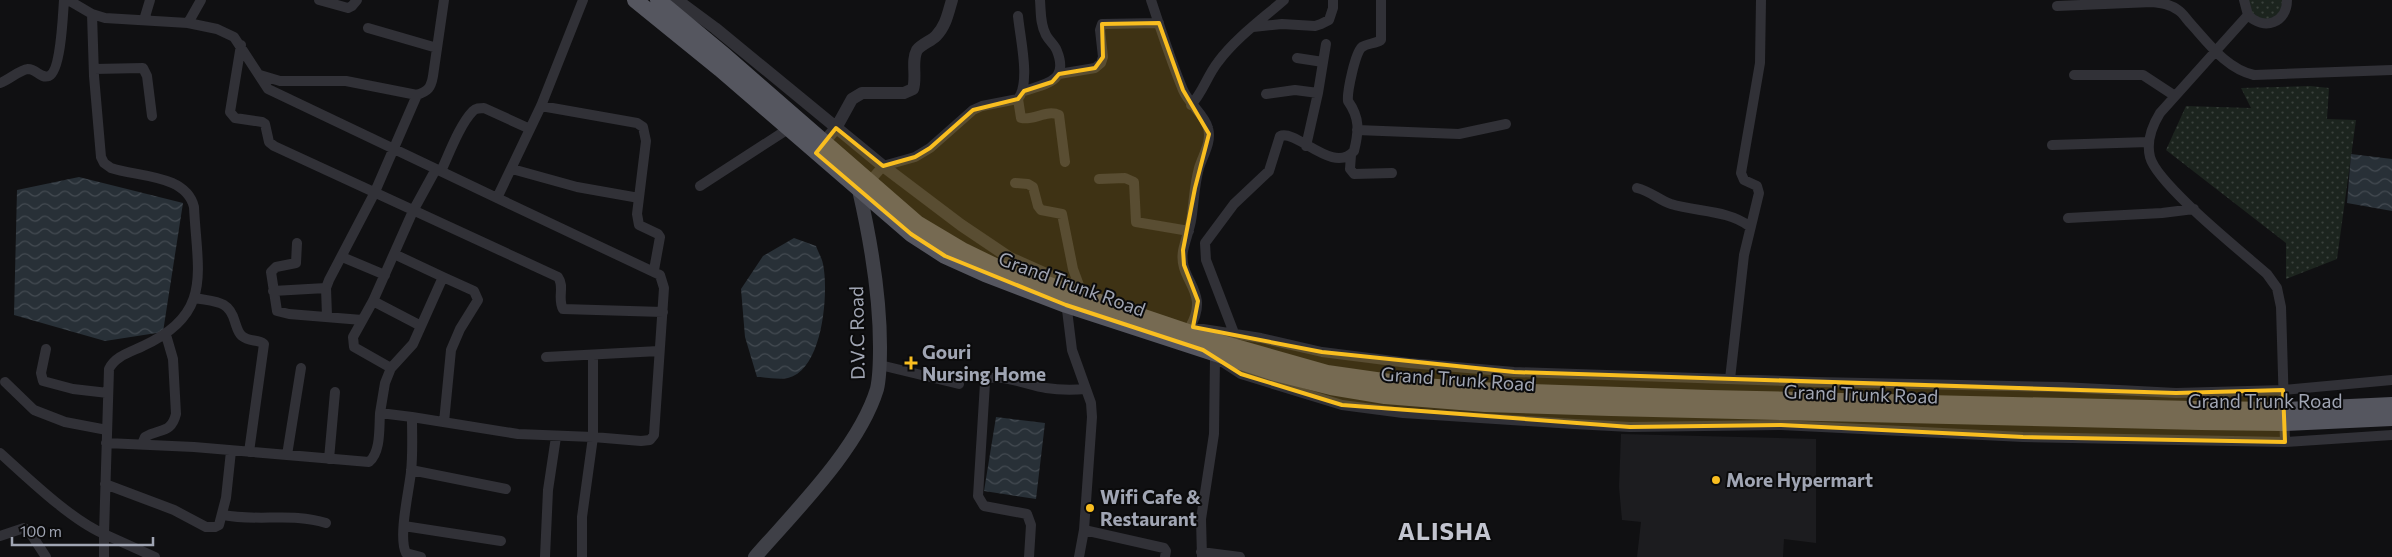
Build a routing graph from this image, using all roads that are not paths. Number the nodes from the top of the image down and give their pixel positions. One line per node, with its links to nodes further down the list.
1 (64, 0): 41 (street)
2 (68, 0): 22 (street)
3 (150, 0): 25 (street)
4 (201, 0): 26 (street)
5 (319, 0): 6 (street)
6 (357, 0)
7 (444, 0): 32 (street)
8 (584, 0): 48 (street)
9 (658, 0): 58 (highway, Grand Trunk Road)
10 (677, 0): 51 (street)
11 (952, 0): 51 (street)
12 (1040, 0): 38 (street)
13 (1150, 0): 27 (street)
14 (1284, 0): 28 (street)
15 (1333, 0): 28 (street)
16 (1381, 0): 54 (street)
17 (1762, 0): 77 (street)
18 (2244, 0): 23 (street)
19 (2287, 0): 23 (street)
20 (634, 1): 53 (highway, Grand Trunk Road)
21 (2057, 6): 33 (street)
22 (92, 14): 25 (street); 36 (street)
23 (2248, 15): 33 (street)
24 (1018, 16): 45 (street)
25 (144, 20): 26 (street)
26 (188, 23): 31 (street)
27 (1159, 23): 38 (street); 47 (street)
28 (1253, 27): 47 (street)
29 (368, 28): 32 (street)
30 (1326, 44): 35 (street)
31 (241, 45): 39 (street); 71 (street)
32 (437, 48): 44 (street)
33 (2216, 51): 37 (street); 46 (street)
34 (1297, 58): 35 (street)
35 (1323, 62): 42 (street)
36 (94, 69): 49 (street); 88 (street)
37 (2392, 70)
38 (1059, 74): 45 (street)
39 (260, 75): 44 (street); 59 (street)
40 (2074, 75): 46 (street)
41 (0, 83)
42 (1318, 93): 43 (street); 57 (street)
43 (1266, 94)
44 (417, 95): 59 (street)
45 (1021, 95): 61 (street); 62 (street)
46 (2175, 96): 55 (street)
47 (1191, 105): 78 (street)
48 (541, 106): 52 (street); 73 (street)
49 (152, 116)
50 (1506, 124): 54 (street)
51 (836, 128): 58 (street); 62 (street)
52 (530, 129): 63 (street); 64 (street)
53 (788, 129): 58 (highway, Grand Trunk Road); 68 (street)
54 (1357, 130): 60 (street)
55 (2149, 142): 56 (street); 74 (street)
56 (2052, 145)
57 (1306, 146): 60 (street); 96 (street)
58 (820, 147): 69 (highway, Grand Trunk Road)
59 (394, 150): 64 (street); 71 (street)
60 (1351, 155): 65 (street)
61 (1065, 162)
62 (883, 166): 69 (street); 87 (street)
63 (512, 169): 72 (street); 73 (street)
64 (438, 170): 72 (street); 75 (street)
65 (1392, 173)
66 (1099, 179): 78 (street)
67 (1015, 183): 87 (street)
68 (700, 186)
69 (864, 186): 87 (highway, Grand Trunk Road); 103 (main road, D.V.C Road)
70 (1637, 188): 77 (street)
71 (374, 194): 75 (street); 81 (street)
72 (497, 198): 82 (street)
73 (639, 198): 82 (street)
74 (2194, 209): 76 (street); 111 (street)
75 (413, 212): 80 (street); 90 (street)
76 (2068, 218)
77 (1749, 226): 106 (street)
78 (1189, 231): 95 (street)
79 (297, 243): 86 (street)
80 (394, 254): 83 (street); 84 (street)
81 (342, 257): 83 (street); 85 (street)
82 (654, 270): 90 (street)
83 (385, 275): 89 (street)
84 (443, 277): 94 (street); 119 (street)
85 (326, 288): 86 (street); 91 (street)
86 (273, 291): 91 (street)
87 (1071, 295): 93 (highway, Grand Trunk Road); 100 (highway, Grand Trunk Road); 110 (street)
88 (195, 298): 97 (street); 128 (street)
89 (374, 301): 92 (street); 94 (street)
90 (663, 312): 99 (street)
91 (327, 316): 92 (street)
92 (362, 320): 105 (street)
93 (1162, 323): 95 (street); 116 (highway, Grand Trunk Road)
94 (422, 326): 105 (street)
95 (1190, 327): 96 (street)
96 (1234, 333): 106 (street)
97 (166, 335): 113 (street); 126 (street)
98 (46, 349): 113 (street)
99 (659, 351): 101 (street); 123 (street)
100 (1209, 353): 116 (highway, Grand Trunk Road); 124 (street); 142 (street)
101 (593, 355): 102 (street); 123 (street)
102 (546, 357)
103 (880, 365): 109 (street); 150 (main road, D.V.C Road)
104 (301, 368): 130 (street)
105 (391, 368): 115 (street)
106 (1730, 378): 111 (street)
107 (2392, 380): 111 (street)
108 (5, 382): 120 (street)
109 (959, 384)
110 (1086, 389): 138 (street); 151 (street)
111 (2284, 390): 116 (street)
112 (335, 392): 131 (street)
113 (108, 393): 120 (street)
114 (2392, 405): 116 (highway, Grand Trunk Road)
115 (380, 413): 117 (street); 131 (street)
116 (2284, 416): 118 (highway, Grand Trunk Road); 124 (street)
117 (412, 417): 119 (street); 132 (street)
118 (2392, 418)
119 (444, 422): 122 (street)
120 (107, 430): 125 (street)
121 (2392, 435): 124 (street)
122 (556, 436): 123 (street); 148 (street)
123 (593, 437): 149 (street)
124 (2285, 442)
125 (106, 443): 126 (street); 133 (street)
126 (142, 444): 127 (street)
127 (231, 451): 128 (street); 135 (street)
128 (249, 452): 130 (street)
129 (0, 453): 139 (street)
130 (287, 455): 131 (street)
131 (329, 459)
132 (412, 470): 134 (street); 137 (street)
133 (105, 484): 135 (street); 139 (street)
134 (506, 489)
135 (223, 515): 136 (street)
136 (326, 523)
137 (404, 526): 141 (street); 147 (street)
138 (1084, 530): 152 (street); 153 (street)
139 (104, 534): 145 (street); 146 (street)
140 (0, 536): 144 (street)
141 (501, 541)
142 (1202, 554): 143 (street)
143 (1219, 556): 154 (street)
144 (46, 557)
145 (104, 557)
146 (155, 557)
147 (421, 557)
148 (545, 557)
149 (582, 557)
150 (756, 557)
151 (1029, 557)
152 (1079, 557)
153 (1165, 557)
154 (1240, 557)

